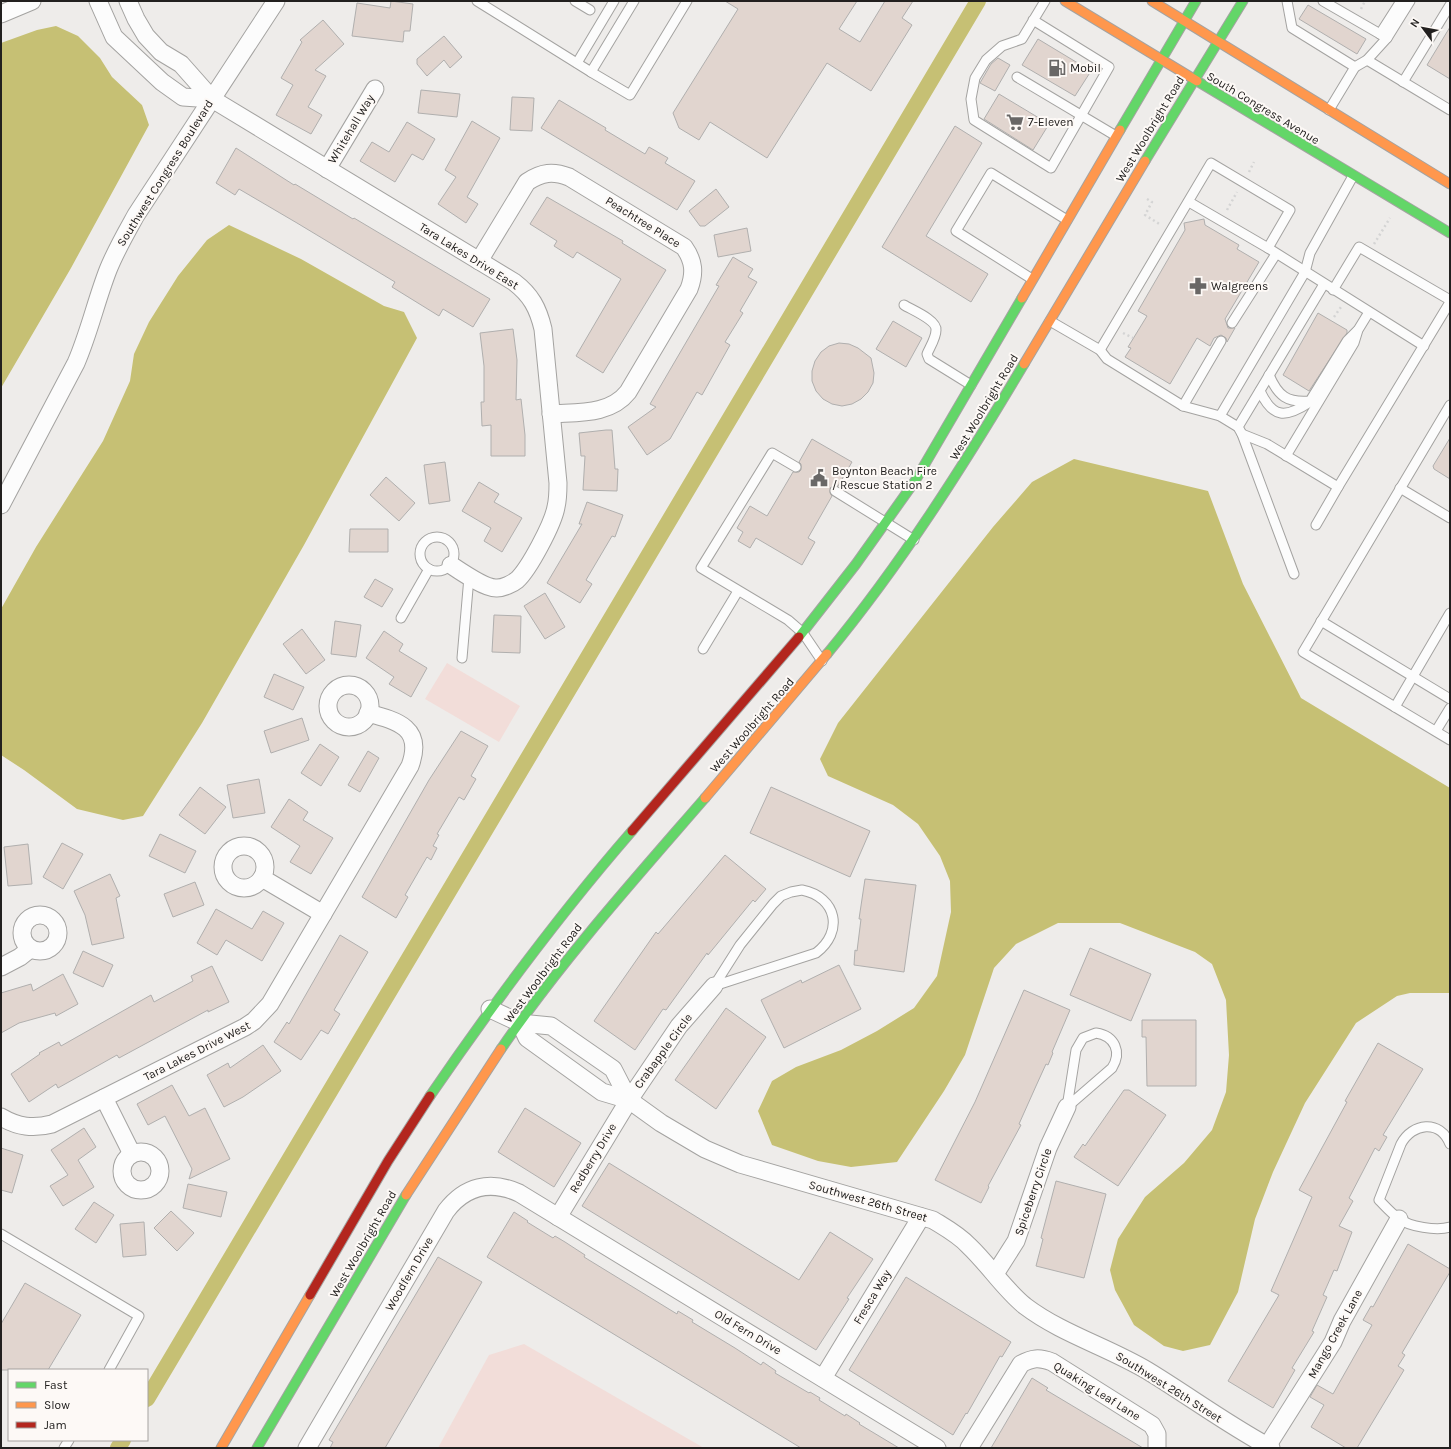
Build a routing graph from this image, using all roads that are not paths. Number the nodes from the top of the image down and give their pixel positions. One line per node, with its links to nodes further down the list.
1 (32, 1): 21 (street)
2 (98, 1): 37 (street, Tara Lakes Drive East)
3 (128, 1): 37 (street, Tara Lakes Drive East)
4 (276, 1): 37 (street, Southwest Congress Boulevard)
5 (477, 1): 30 (lane)
6 (575, 1): 20 (lane)
7 (614, 1): 22 (lane)
8 (634, 1): 25 (lane)
9 (687, 1): 32 (lane)
10 (1045, 1): 23 (lane)
11 (1065, 1): 28 (main road, South Congress Avenue)
12 (1152, 1): 24 (main road)
13 (1196, 1): 24 (main road, West Woolbright Road)
14 (1243, 1): 27 (main road, West Woolbright Road)
15 (1287, 1): 31 (lane)
16 (1323, 1): 26 (lane)
17 (1401, 1): 26 (lane)
18 (1410, 1): 26 (lane)
19 (1450, 5): 35 (lane)
20 (590, 10)
21 (1, 14)
22 (603, 19): 25 (lane); 30 (lane)
23 (1033, 20): 40 (lane); 40 (lane)
24 (1185, 21): 27 (main road); 28 (main road, West Woolbright Road)
25 (617, 28): 32 (lane)
26 (1384, 36): 29 (lane)
27 (1218, 41): 34 (main road, West Woolbright Road); 38 (main road)
28 (1162, 59): 34 (main road, South Congress Avenue); 41 (main road, West Woolbright Road)
29 (1367, 60): 31 (lane); 35 (lane)
30 (577, 62): 32 (lane)
31 (1355, 67): 38 (lane)
32 (591, 72)
33 (1017, 77): 40 (lane)
34 (1194, 80): 43 (main road, South Congress Avenue); 57 (main road, West Woolbright Road)
35 (1403, 82): 39 (lane)
36 (375, 89): 42 (street, Whitehall Way)
37 (212, 99): 42 (street, Tara Lakes Drive East); 77 (street, Southwest Congress Boulevard)
38 (1329, 110): 44 (main road)
39 (1450, 110)
40 (1081, 115): 41 (lane)
41 (1116, 136): 46 (main road, West Woolbright Road)
42 (327, 169): 49 (street, Tara Lakes Drive East)
43 (1354, 176): 47 (main road, South Congress Avenue); 50 (lane)
44 (1450, 184)
45 (1189, 202): 48 (lane); 48 (lane); 62 (lane)
46 (1067, 220): 51 (main road, West Woolbright Road); 51 (lane)
47 (1450, 233)
48 (1272, 251): 50 (lane); 58 (lane)
49 (479, 260): 69 (street, Tara Lakes Drive East); 69 (street, Peachtree Place)
50 (1305, 272): 52 (lane); 70 (lane)
51 (1032, 279): 64 (main road, West Woolbright Road)
52 (1324, 284): 53 (lane); 63 (lane)
53 (1334, 290): 54 (lane); 56 (lane)
54 (1450, 301): 61 (lane)
55 (904, 305): 64 (lane)
56 (1369, 312): 59 (lane); 61 (lane)
57 (1050, 320): 62 (lane); 81 (main road, West Woolbright Road)
58 (1232, 323)
59 (1358, 330): 66 (lane); 72 (lane)
60 (1221, 341): 68 (lane)
61 (1424, 346): 74 (lane)
62 (1100, 350): 68 (lane)
63 (1270, 375): 65 (lane); 66 (lane)
64 (972, 386): 79 (main road, West Woolbright Road)
65 (1260, 391): 66 (lane); 71 (lane)
66 (1310, 401)
67 (1450, 405): 75 (lane)
68 (1183, 406): 70 (lane)
69 (551, 414): 85 (street, Tara Lakes Drive East)
70 (1220, 416): 71 (lane)
71 (1240, 431): 72 (lane); 84 (lane)
72 (1286, 456): 74 (lane)
73 (796, 467): 86 (lane)
74 (1338, 487): 80 (lane)
75 (1400, 488): 78 (lane); 89 (lane)
76 (835, 491): 79 (lane)
77 (1, 505)
78 (1450, 518)
79 (887, 522): 81 (lane); 90 (main road, West Woolbright Road)
80 (1316, 525)
81 (914, 540): 93 (main road, West Woolbright Road)
82 (451, 565): 83 (lane); 83 (lane); 85 (street, Tara Lakes Drive East)
83 (429, 569): 88 (lane)
84 (1294, 574)
85 (469, 577): 92 (lane)
86 (738, 591): 90 (lane); 91 (lane)
87 (1450, 613): 94 (lane)
88 (400, 618)
89 (1321, 622): 94 (lane); 96 (lane)
90 (803, 633): 93 (lane); 106 (main road, West Woolbright Road)
91 (703, 649)
92 (462, 658)
93 (822, 661): 107 (main road, West Woolbright Road)
94 (1413, 676): 95 (lane); 96 (lane)
95 (1450, 699)
96 (1395, 707): 99 (lane)
97 (1450, 708): 99 (lane)
98 (368, 713): 102 (street, Tara Lakes Drive West)
99 (1436, 731): 100 (lane)
100 (1450, 740)
101 (262, 878): 102 (street)
102 (323, 914): 108 (street, Tara Lakes Drive West)
103 (30, 948): 104 (street)
104 (1, 968)
105 (714, 986): 105 (lane); 109 (street, Crabapple Circle)
106 (490, 1009): 107 (street, Southwest 26th Street); 123 (main road, West Woolbright Road)
107 (520, 1023): 109 (street, Southwest 26th Street); 109 (street, Southwest 26th Street); 124 (main road, West Woolbright Road)
108 (104, 1098): 111 (street, Tara Lakes Drive West); 113 (street)
109 (629, 1100): 114 (street, Redberry Drive); 115 (street, Southwest 26th Street)
110 (1067, 1107): 110 (lane); 119 (street, Spiceberry Circle)
111 (1, 1117)
112 (1450, 1144): 116 (lane)
113 (132, 1154)
114 (558, 1217): 121 (street, Old Fern Drive); 125 (street, Woodfern Drive)
115 (921, 1217): 119 (street, Southwest 26th Street); 121 (street, Fresca Way)
116 (1399, 1219): 117 (lane); 122 (street, Mango Creek Lane)
117 (1450, 1227)
118 (1, 1234): 120 (lane)
119 (995, 1274): 122 (street, Southwest 26th Street)
120 (110, 1369)
121 (823, 1378): 126 (street, Old Fern Drive)
122 (1268, 1447)
123 (221, 1448)
124 (257, 1448)
125 (307, 1448)
126 (937, 1448)
127 (969, 1448): 128 (street, Quaking Leaf Lane)
128 (1157, 1448)

